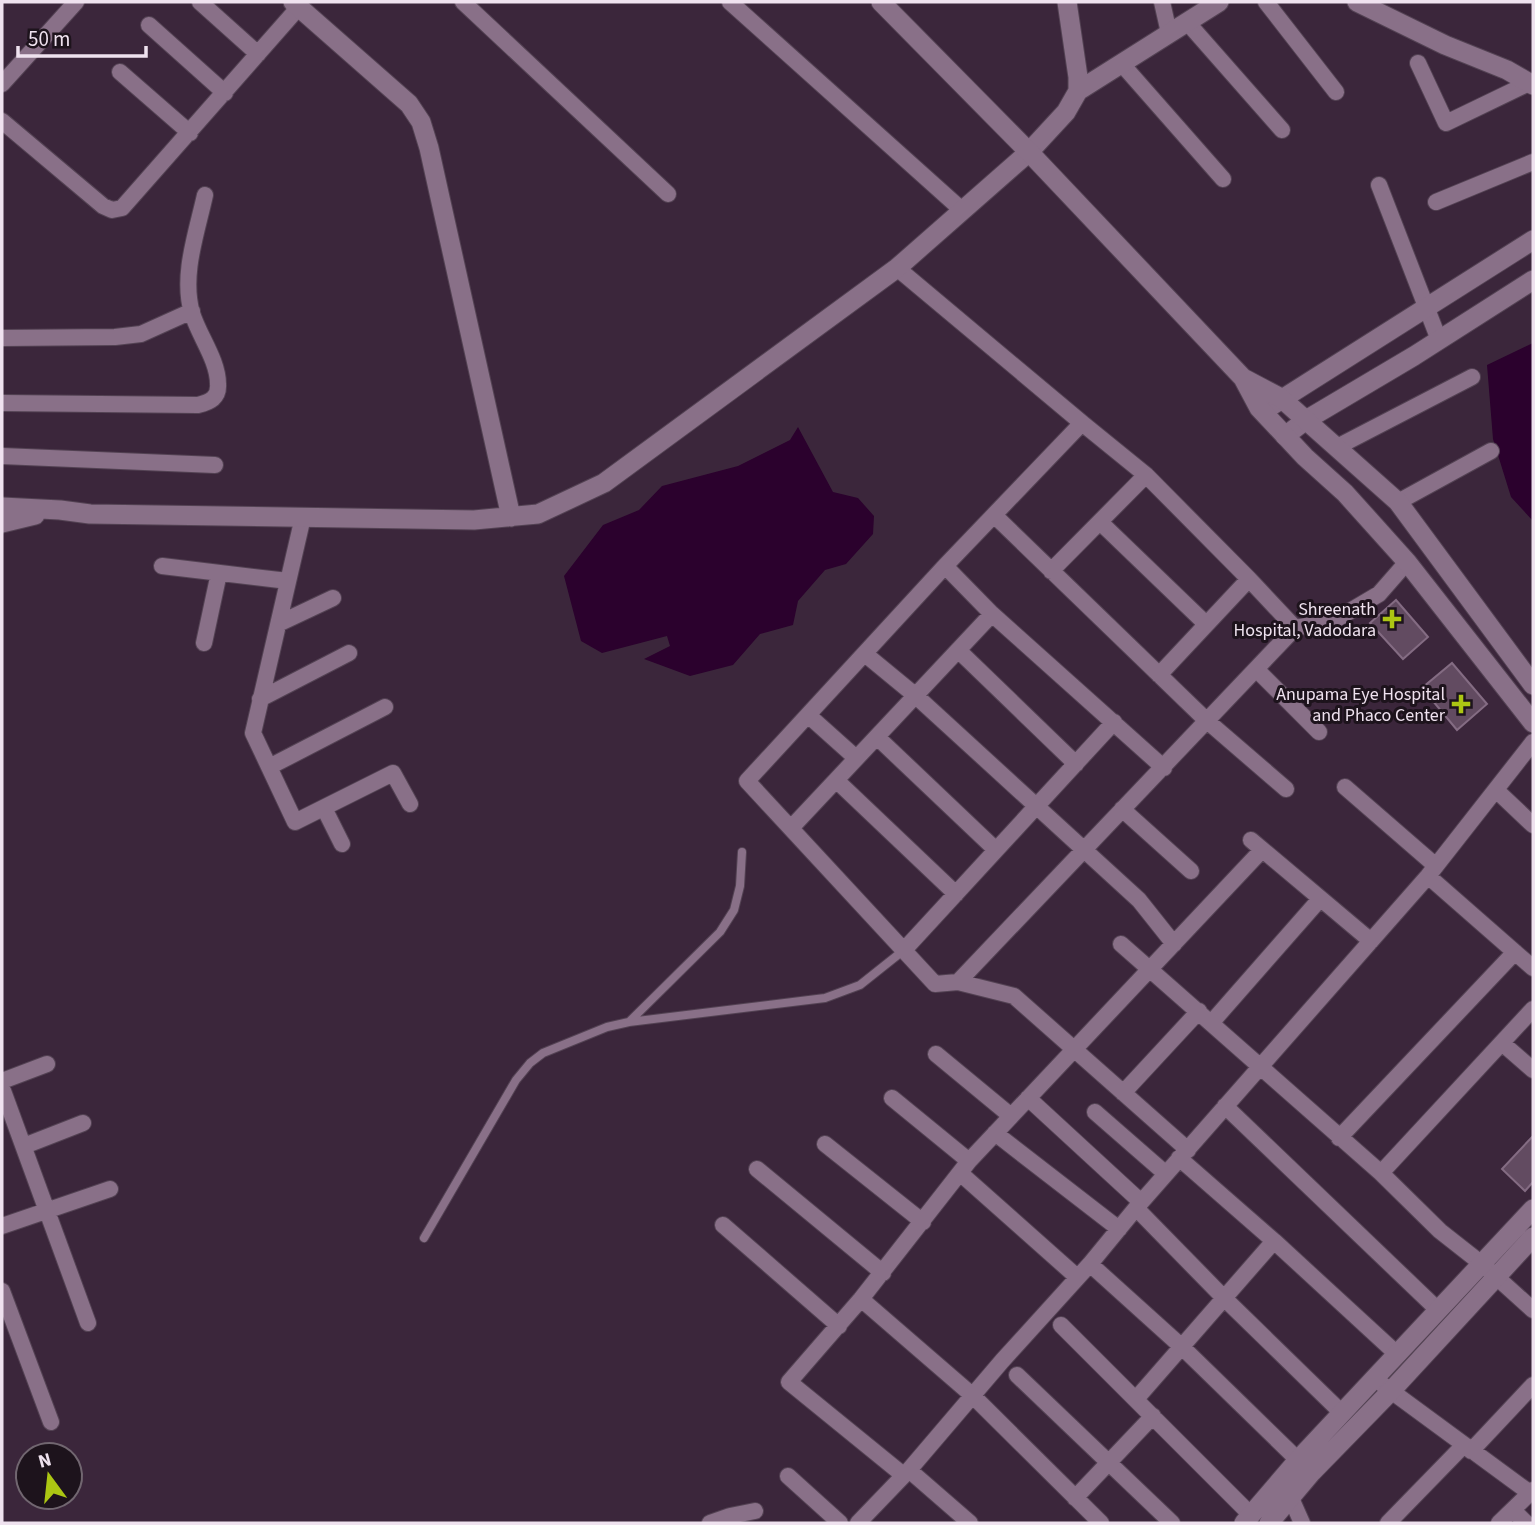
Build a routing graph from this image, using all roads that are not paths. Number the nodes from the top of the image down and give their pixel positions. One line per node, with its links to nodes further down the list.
1 (76, 2): 19 (street)
2 (200, 2): 15 (street)
3 (463, 2): 31 (street)
4 (730, 2): 34 (street)
5 (881, 2): 27 (street)
6 (1067, 2): 21 (street)
7 (1162, 2): 14 (street)
8 (1219, 2): 12 (street)
9 (1266, 2): 22 (street)
10 (1357, 2): 20 (street)
11 (303, 6): 15 (street); 60 (street)
12 (1187, 22): 14 (street); 25 (street)
13 (149, 25): 23 (street)
14 (1169, 33): 16 (street)
15 (258, 54): 23 (street)
16 (1121, 63): 21 (street); 29 (street)
17 (1418, 63): 20 (street)
18 (120, 72): 26 (street)
19 (2, 84)
20 (1531, 84)
21 (1078, 92): 27 (street)
22 (1336, 92)
23 (225, 93): 26 (street)
24 (2, 121): 26 (street)
25 (1282, 130)
26 (190, 133)
27 (1029, 152): 34 (street); 43 (street)
28 (1533, 162): 33 (street)
29 (1223, 179)
30 (1379, 185): 38 (street)
31 (668, 194)
32 (205, 195): 39 (street)
33 (1436, 202)
34 (963, 211): 36 (street)
35 (1533, 240): 38 (street)
36 (897, 268): 48 (street); 60 (street)
37 (1533, 280): 41 (street)
38 (1426, 307): 41 (street); 44 (street)
39 (192, 311): 40 (street); 45 (street)
40 (2, 338)
41 (1439, 340): 47 (street)
42 (1472, 377): 50 (street)
43 (1243, 378): 44 (street); 46 (street)
44 (1281, 398): 46 (street); 47 (street)
45 (2, 403)
46 (1262, 412): 49 (street)
47 (1306, 420): 49 (street); 50 (street)
48 (1082, 423): 54 (street); 58 (street)
49 (1285, 436): 63 (street)
50 (1336, 447): 55 (street)
51 (1491, 451): 55 (street)
52 (2, 456): 53 (street)
53 (215, 465)
54 (1146, 475): 61 (street); 68 (street)
55 (1398, 502): 81 (street)
56 (2, 507): 57 (street)
57 (60, 510): 59 (street); 62 (street)
58 (993, 515): 65 (street); 66 (street)
59 (303, 517): 60 (street); 69 (street)
60 (511, 517)
61 (1100, 522): 66 (street); 73 (street)
62 (2, 523)
63 (1407, 562): 74 (street); 88 (street)
64 (162, 566): 67 (street)
65 (945, 566): 71 (street); 78 (street)
66 (1052, 571): 80 (street)
67 (219, 573): 69 (street); 75 (street)
68 (1249, 579): 73 (street); 74 (street)
69 (288, 581): 72 (street)
70 (333, 598): 72 (street)
71 (992, 614): 76 (street); 87 (street)
72 (279, 623): 83 (street)
73 (1206, 624): 80 (street)
74 (1295, 628): 79 (street)
75 (204, 643)
76 (958, 650): 82 (street); 93 (street)
77 (349, 653): 83 (street)
78 (864, 654): 82 (street); 85 (street)
79 (1256, 669): 86 (street); 89 (street)
80 (1158, 675): 86 (street)
81 (1533, 685)
82 (916, 696): 90 (street); 101 (street)
83 (260, 699): 94 (street)
84 (385, 707): 94 (street)
85 (808, 715): 92 (street); 105 (street)
86 (1206, 720): 95 (street); 98 (street)
87 (1114, 722): 93 (street); 95 (street)
88 (1533, 723)
89 (1319, 732)
90 (877, 737): 92 (street); 107 (street)
91 (1533, 742): 99 (street)
92 (856, 758): 96 (street)
93 (1076, 764): 101 (street)
94 (269, 767): 102 (street)
95 (1164, 768): 103 (street)
96 (835, 780): 105 (street); 112 (street)
97 (1345, 786): 111 (street)
98 (1286, 789)
99 (1496, 790): 104 (street); 111 (street)
100 (410, 804): 102 (street)
101 (1037, 807): 107 (street); 108 (street)
102 (324, 808): 106 (street)
103 (1122, 809): 108 (street); 110 (street)
104 (1533, 825)
105 (791, 828): 117 (street)
106 (342, 844)
107 (996, 850): 112 (street)
108 (1084, 851): 116 (street); 121 (street)
109 (742, 852): 124 (lane)
110 (1191, 871)
111 (1432, 871): 114 (street); 118 (street)
112 (956, 894): 117 (street)
113 (1320, 899): 114 (street); 116 (street); 125 (street)
114 (1371, 941): 130 (street)
115 (1121, 944): 119 (street)
116 (1174, 944): 119 (street)
117 (904, 950): 121 (street); 124 (lane)
118 (1515, 952): 120 (street); 142 (street)
119 (1151, 968): 123 (street); 127 (street)
120 (1533, 968)
121 (958, 982): 127 (street)
122 (1533, 1009): 126 (street)
123 (1199, 1011): 125 (street); 134 (street)
124 (629, 1022): 159 (lane)
125 (1212, 1022): 130 (street)
126 (1502, 1043): 131 (street); 148 (street)
127 (1073, 1049): 134 (street); 136 (street)
128 (936, 1054): 139 (street)
129 (47, 1064): 132 (street)
130 (1261, 1067): 137 (street); 142 (street)
131 (1533, 1070)
132 (2, 1081)
133 (2, 1088): 144 (street)
134 (1122, 1093): 145 (street)
135 (892, 1098): 146 (street)
136 (1028, 1098): 139 (street); 151 (street)
137 (1226, 1106): 145 (street); 168 (street)
138 (1095, 1112): 149 (street)
139 (1011, 1116): 141 (street)
140 (83, 1123): 144 (street)
141 (995, 1133): 146 (street); 157 (street)
142 (1339, 1138): 148 (street)
143 (825, 1144): 154 (street)
144 (24, 1146): 153 (street)
145 (1184, 1154): 149 (street); 160 (street)
146 (965, 1167): 154 (street); 164 (street)
147 (757, 1169): 163 (street)
148 (1381, 1173): 162 (street)
149 (1166, 1174): 151 (street)
150 (110, 1189): 153 (street)
151 (1138, 1205): 157 (street); 166 (street)
152 (1533, 1209): 162 (street)
153 (48, 1210): 156 (street); 170 (street)
154 (923, 1222): 163 (street)
155 (723, 1225): 172 (street)
156 (2, 1226)
157 (1119, 1229): 161 (street)
158 (1533, 1237): 162 (street)
159 (424, 1238)
160 (1274, 1241): 166 (street); 174 (street)
161 (1090, 1264): 164 (street); 173 (street)
162 (1489, 1270): 168 (street); 169 (street); 176 (street)
163 (883, 1273): 167 (street)
164 (1077, 1277): 178 (street)
165 (2, 1291): 182 (street)
166 (1224, 1298): 173 (street); 180 (street)
167 (861, 1299): 172 (street); 178 (street)
168 (1438, 1310): 174 (street)
169 (1533, 1310)
170 (88, 1323)
171 (1061, 1325): 179 (street)
172 (839, 1326): 186 (street)
173 (1182, 1347): 179 (street); 184 (street)
174 (1398, 1355): 176 (street)
175 (1017, 1375): 185 (street)
176 (1383, 1385): 180 (street); 183 (street); 191 (street)
177 (1533, 1385): 183 (street)
178 (972, 1395): 186 (street); 190 (street)
179 (1136, 1399): 181 (street)
180 (1342, 1413): 184 (street)
181 (1153, 1416): 185 (street); 194 (street)
182 (51, 1422)
183 (1467, 1449): 189 (street); 203 (street)
184 (1298, 1460): 188 (street)
185 (1108, 1463): 190 (street); 200 (street)
186 (905, 1472): 197 (street); 198 (street)
187 (788, 1476): 196 (street)
188 (1283, 1479): 191 (street); 194 (street)
189 (1532, 1492): 192 (street)
190 (1075, 1497): 199 (street)
191 (1291, 1498): 201 (street); 202 (street)
192 (1513, 1510): 204 (street); 205 (street)
193 (755, 1511): 195 (street)
194 (1247, 1519)
195 (710, 1523)
196 (840, 1523)
197 (858, 1523)
198 (970, 1523)
199 (1101, 1523)
200 (1172, 1523)
201 (1269, 1523)
202 (1302, 1523)
203 (1388, 1523)
204 (1499, 1523)
205 (1525, 1523)

